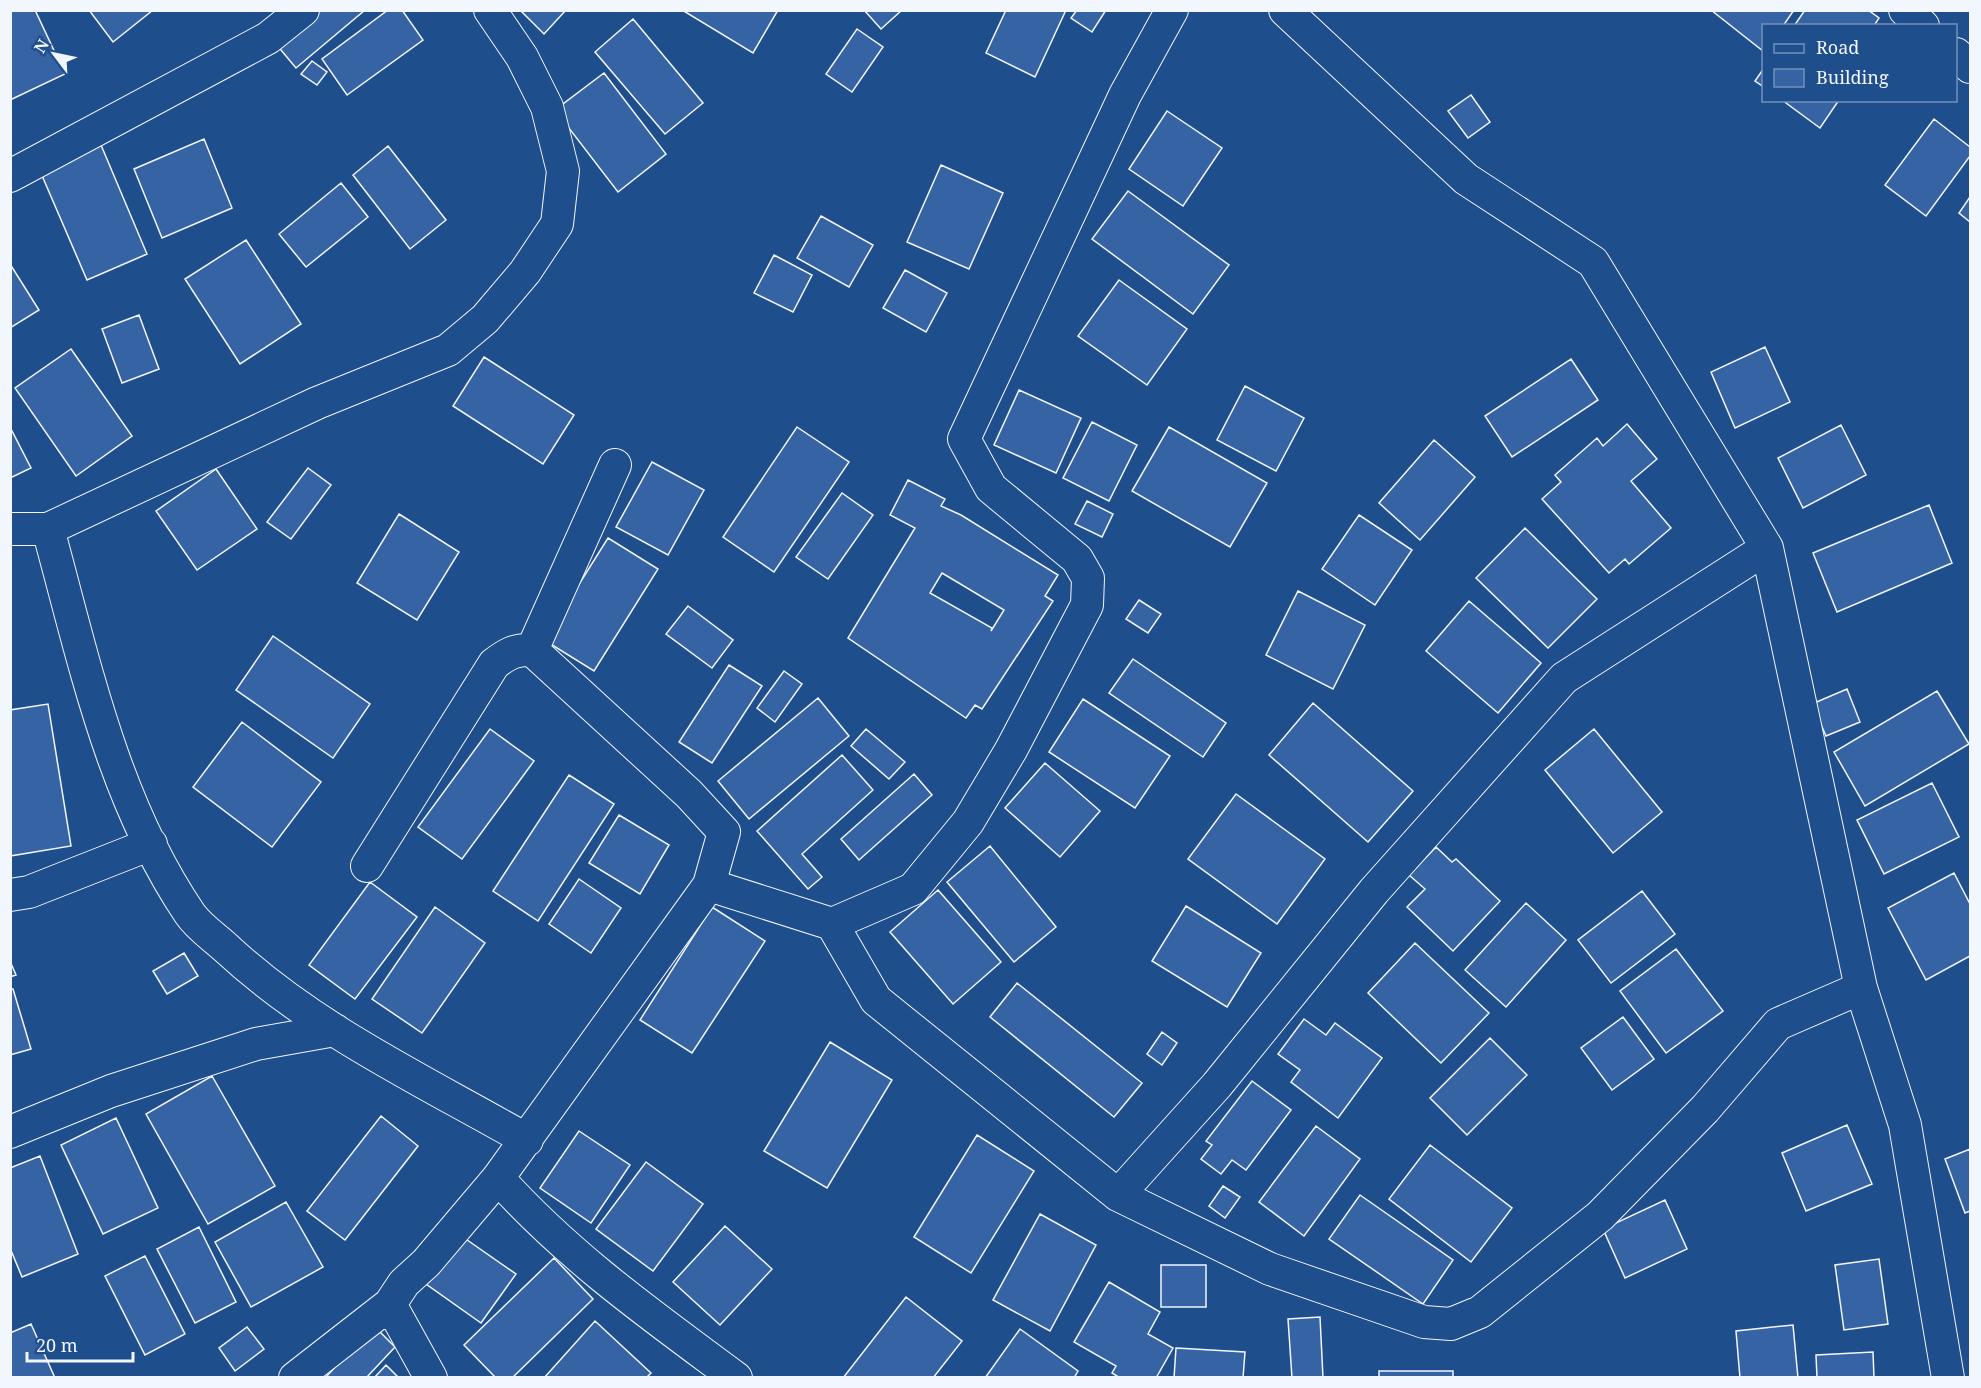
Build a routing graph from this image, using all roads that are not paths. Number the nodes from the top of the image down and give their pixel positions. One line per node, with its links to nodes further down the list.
1 (303, 10): 9 (street)
2 (490, 10): 12 (street)
3 (1172, 10): 19 (street)
4 (1285, 10): 13 (street)
5 (1905, 10): 6 (street)
6 (1921, 24)
7 (1957, 55): 8 (street)
8 (1971, 67)
9 (10, 176)
10 (615, 465): 14 (street)
11 (10, 529): 12 (street)
12 (48, 529): 15 (street)
13 (1767, 548): 20 (street); 25 (street)
14 (531, 650): 16 (street); 17 (street)
15 (151, 844): 18 (street); 21 (street)
16 (367, 866)
17 (709, 885): 19 (street); 23 (street)
18 (10, 895)
19 (832, 924): 25 (street)
20 (1861, 988): 25 (street); 30 (street)
21 (334, 1030): 22 (street); 23 (street)
22 (10, 1132)
23 (527, 1140): 24 (street)
24 (498, 1178): 26 (street); 29 (street)
25 (1118, 1195)
26 (390, 1304): 27 (street); 28 (street)
27 (295, 1377)
28 (431, 1377)
29 (736, 1377)
30 (1947, 1377)

